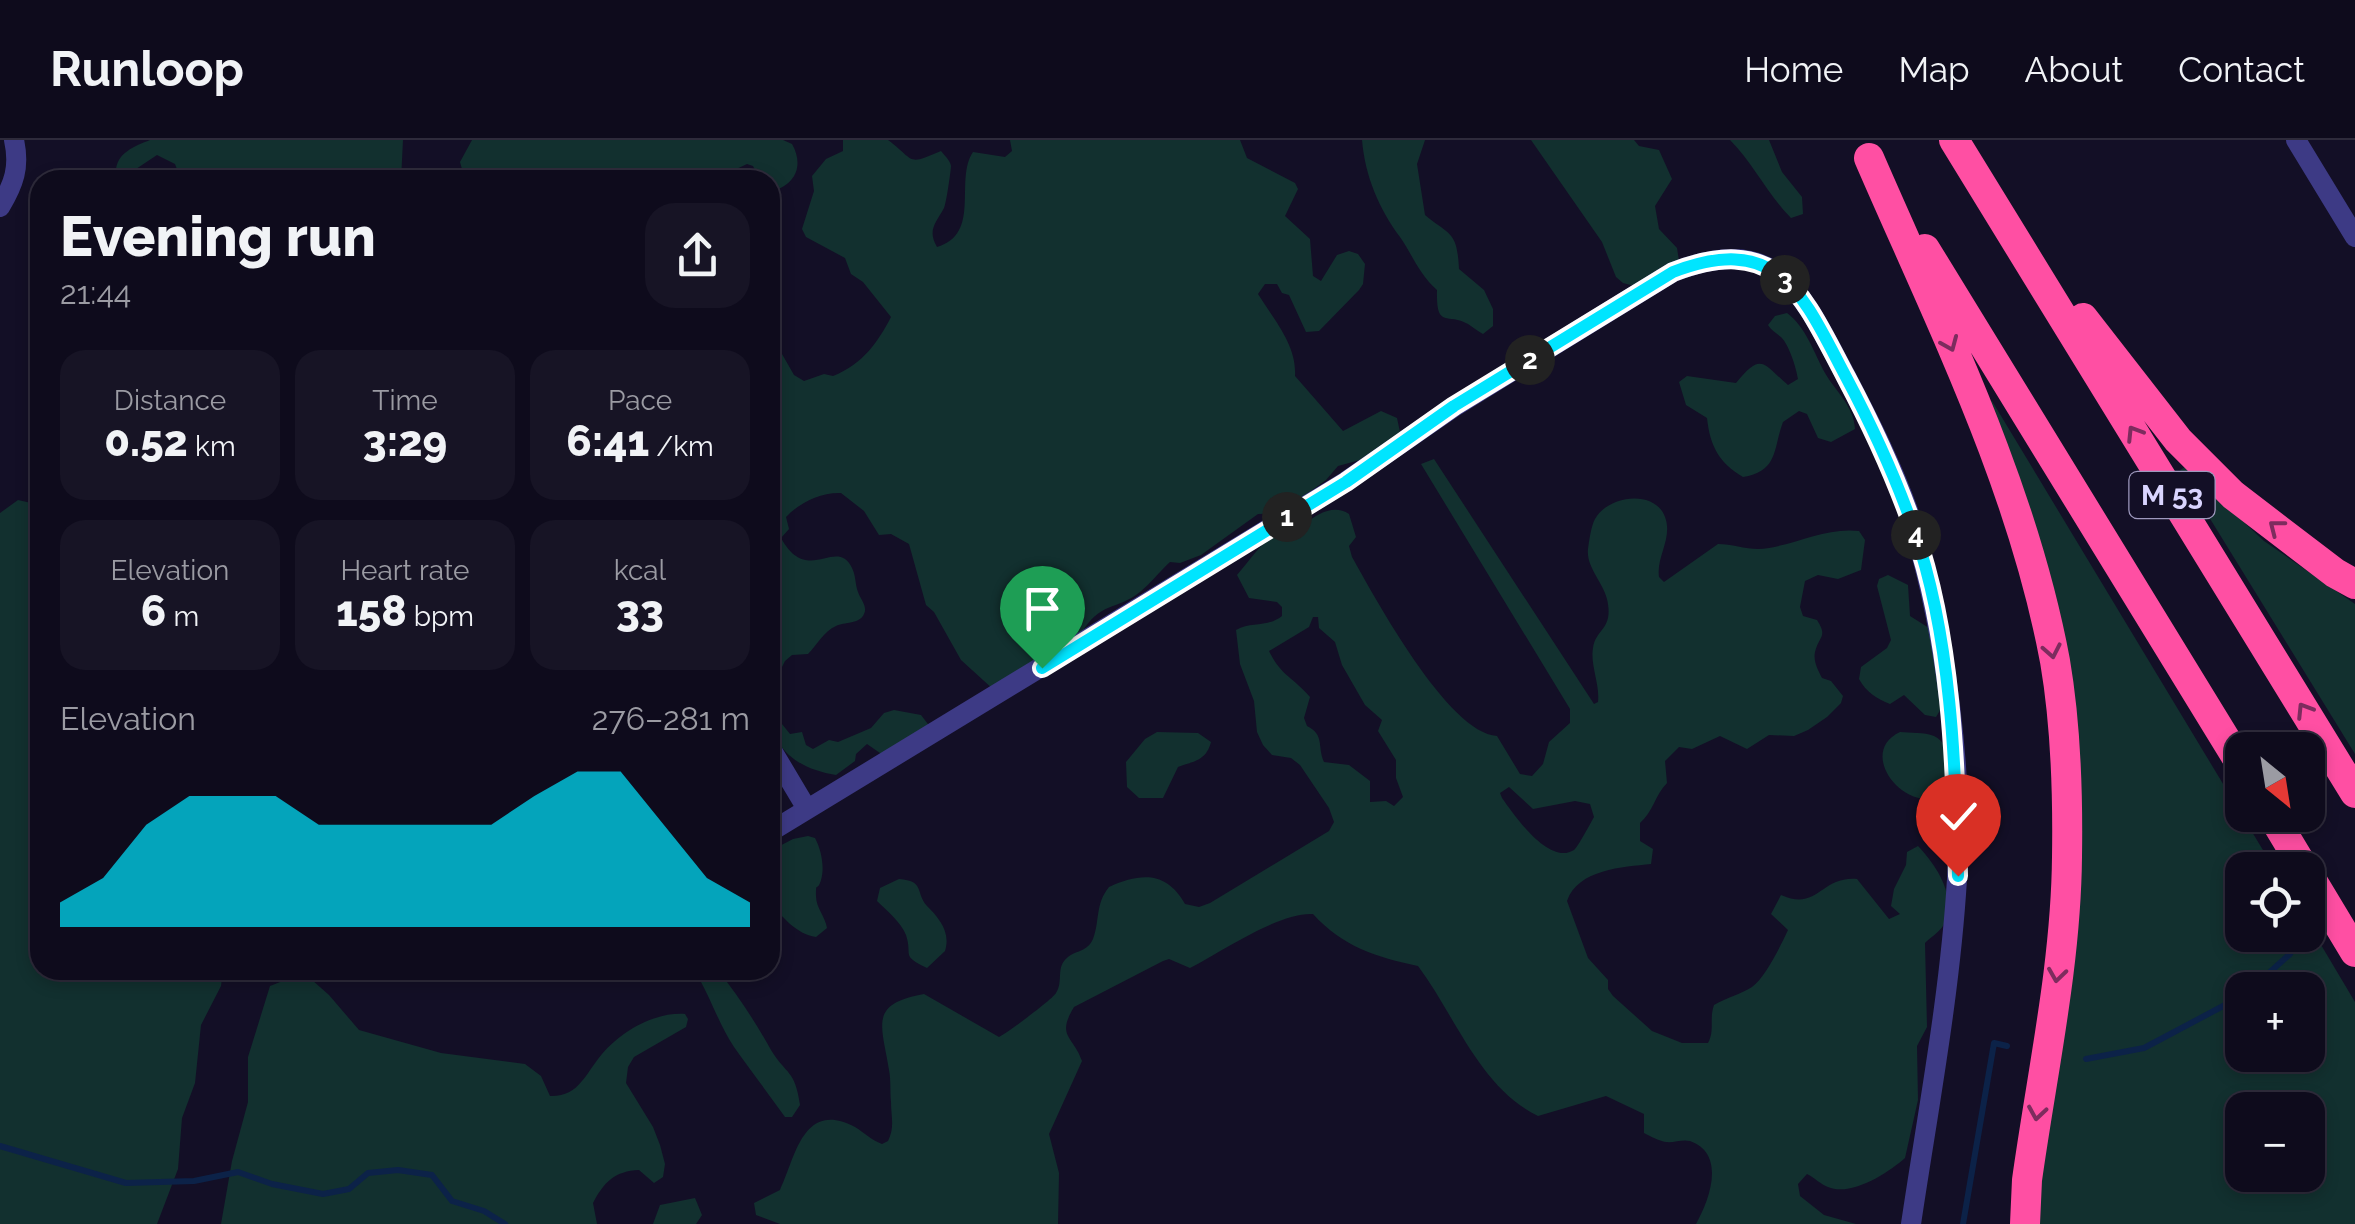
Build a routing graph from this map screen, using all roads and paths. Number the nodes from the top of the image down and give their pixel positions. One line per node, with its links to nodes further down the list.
1 (14, 140): 6 (street)
2 (1954, 140): 5 (highway, M 53)
3 (2296, 140): 7 (street)
4 (1864, 149): 9 (highway, M 53); 17 (highway, one-way to 17)
5 (1989, 198): 8 (highway, one-way to 5); 11 (highway, M 53, one-way to 5)
6 (0, 207)
7 (2355, 236)
8 (2355, 584)
9 (2225, 738)
10 (780, 763): 12 (street)
11 (2355, 793)
12 (808, 809): 13 (street); 16 (street)
13 (780, 826)
14 (2325, 903): 15 (highway)
15 (2355, 952)
16 (1911, 1224)
17 (2024, 1224)

